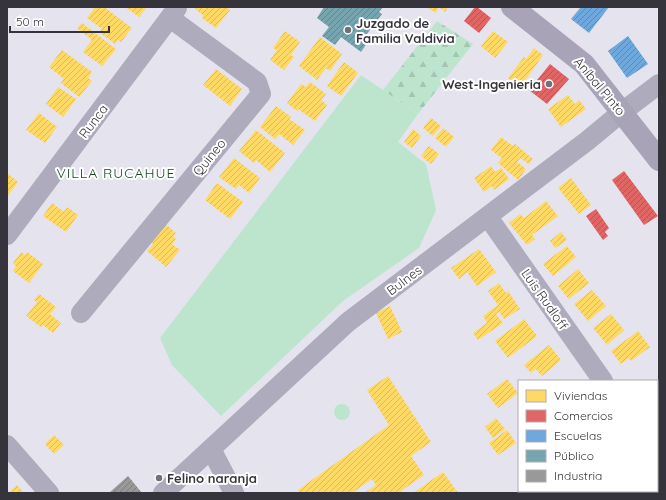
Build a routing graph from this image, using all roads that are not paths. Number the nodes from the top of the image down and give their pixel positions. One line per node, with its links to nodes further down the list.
1 (512, 7): 4 (main road, Aníbal Pinto)
2 (174, 13): 7 (street, Runca); 8 (street, Quineo)
3 (659, 84): 4 (street, Bulnes)
4 (622, 112): 5 (main road, Aníbal Pinto); 6 (street, Bulnes)
5 (659, 160)
6 (488, 217): 9 (street, Luis Rudloff); 11 (street, Bulnes)
7 (7, 235)
8 (81, 313)
9 (601, 380)
10 (7, 445): 12 (street)
11 (211, 448): 13 (street, Bulnes); 14 (street)
12 (49, 493)
13 (163, 493)
14 (234, 493)

